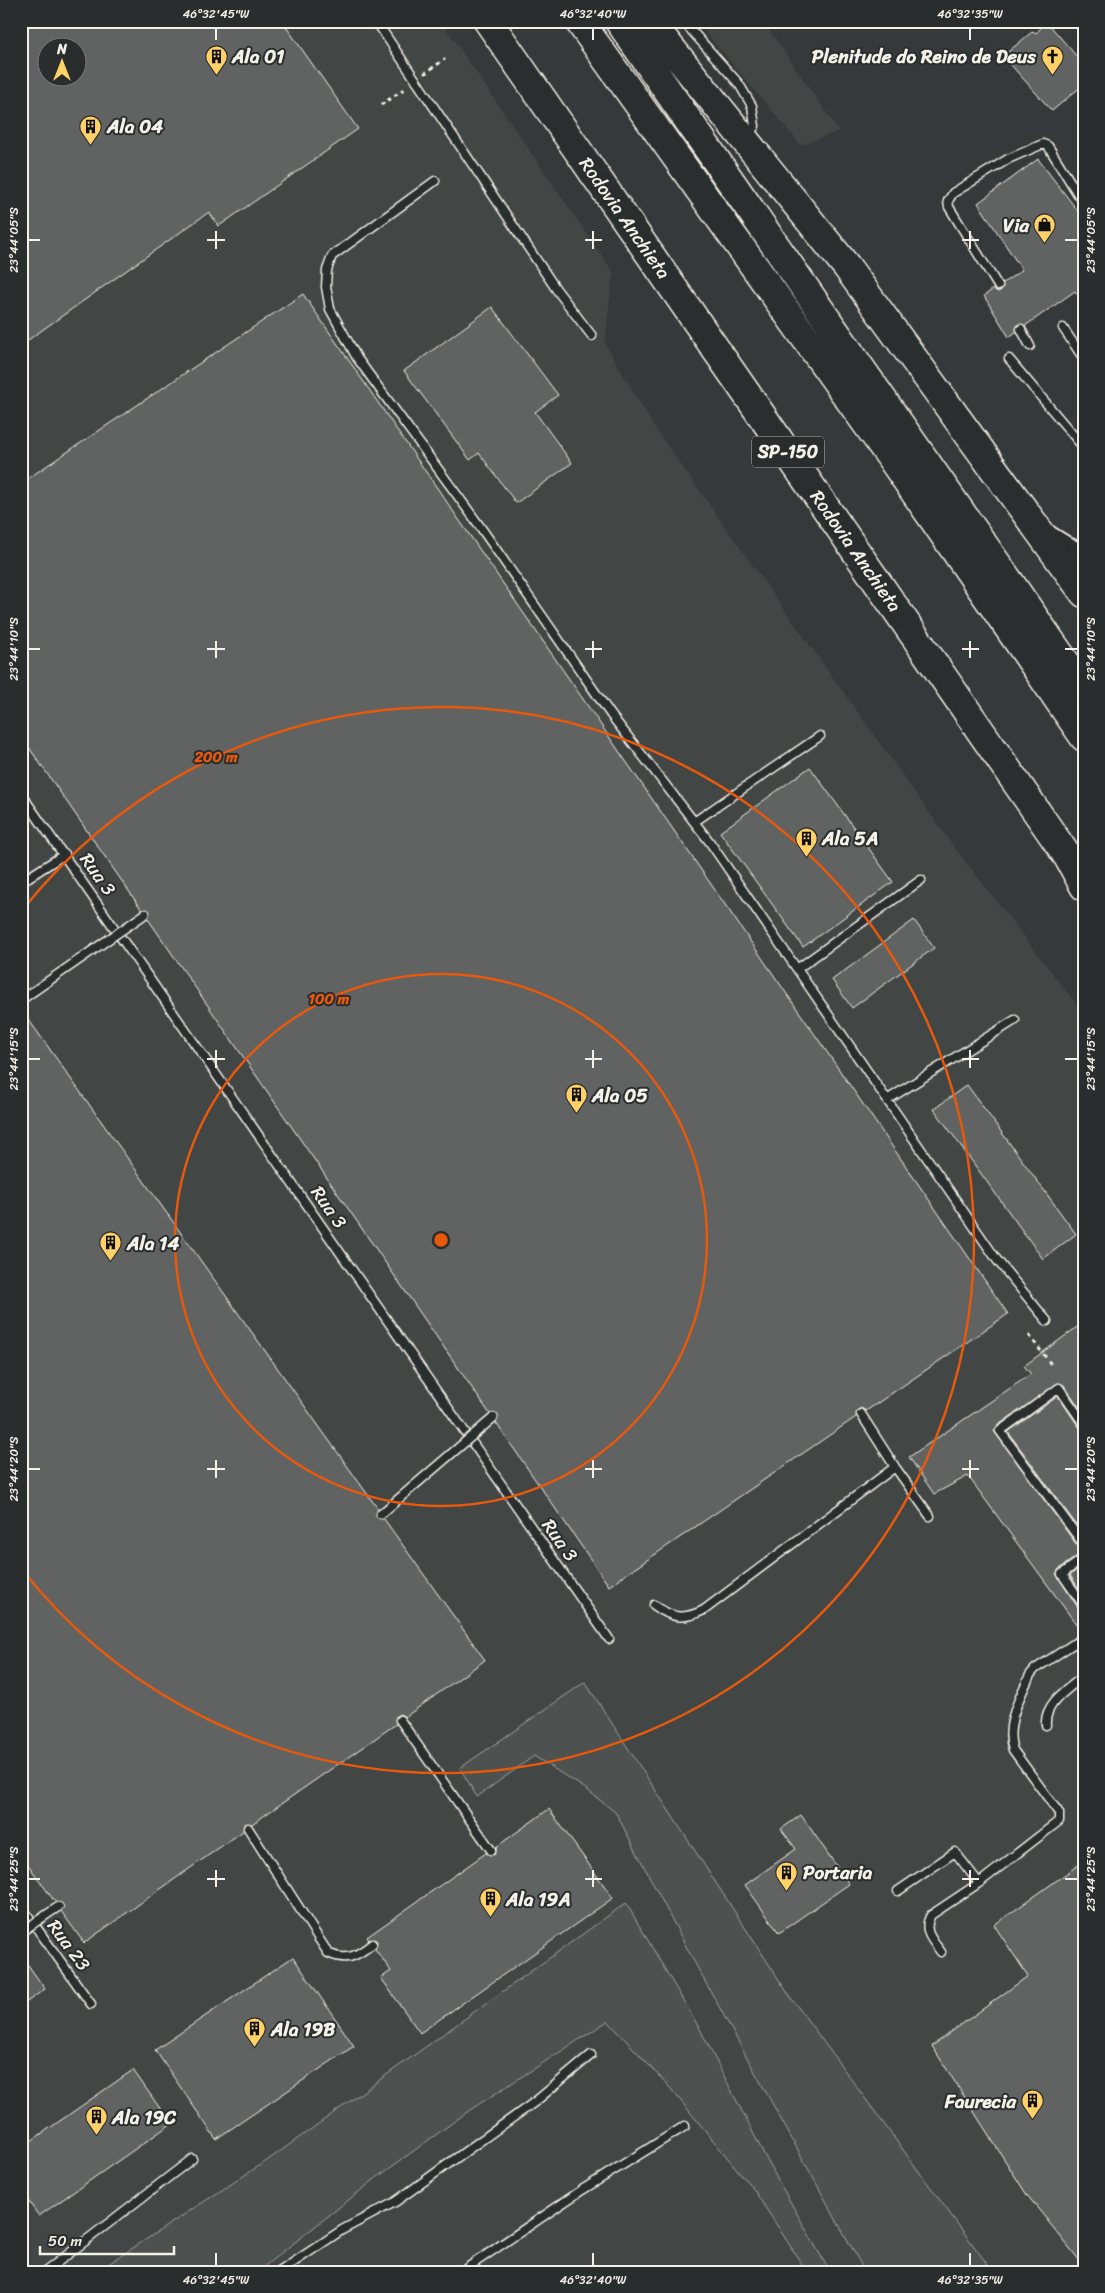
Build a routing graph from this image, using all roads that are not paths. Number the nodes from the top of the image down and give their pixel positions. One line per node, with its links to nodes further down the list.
1 (376, 21): 13 (lane)
2 (488, 21): 29 (highway, Rodovia Anchieta / SP-150)
3 (579, 21): 23 (highway)
4 (619, 21): 21 (highway)
5 (649, 21): 7 (highway)
6 (683, 21): 7 (lane)
7 (746, 140): 18 (highway)
8 (434, 181): 25 (lane)
9 (1084, 204): 10 (lane)
10 (998, 286)
11 (1063, 328): 15 (lane)
12 (1020, 329): 14 (lane)
13 (592, 336)
14 (1030, 346)
15 (1084, 358)
16 (1009, 359): 17 (lane)
17 (1084, 448)
18 (1038, 530): 19 (main road); 20 (highway)
19 (1084, 555)
20 (1082, 589)
21 (1084, 689)
22 (820, 736): 25 (lane)
23 (1084, 736)
24 (21, 794): 26 (lane, Rua 3)
25 (694, 822): 31 (lane)
26 (65, 854): 28 (lane); 47 (lane, Rua 3)
27 (921, 880): 31 (lane)
28 (21, 882)
29 (1084, 886)
30 (145, 914): 32 (lane, bridge)
31 (797, 969): 34 (lane)
32 (21, 1000)
33 (1015, 1020): 34 (lane)
34 (887, 1100): 35 (lane)
35 (1047, 1321)
36 (861, 1414): 39 (lane)
37 (493, 1418): 40 (lane, bridge)
38 (1084, 1424): 42 (lane)
39 (895, 1467): 41 (lane); 44 (lane)
40 (381, 1514)
41 (930, 1516)
42 (1084, 1545)
43 (1084, 1558): 45 (lane)
44 (654, 1605)
45 (1084, 1606)
46 (1084, 1637): 53 (lane)
47 (609, 1639)
48 (1084, 1676): 50 (lane)
49 (400, 1720): 52 (lane)
50 (1046, 1725)
51 (248, 1828): 58 (lane)
52 (491, 1850)
53 (979, 1883): 54 (lane); 59 (lane)
54 (898, 1891)
55 (21, 1906): 60 (lane, Rua 23)
56 (58, 1907): 57 (lane, bridge)
57 (21, 1932)
58 (372, 1944)
59 (941, 1952)
60 (91, 2004)
61 (591, 2055): 67 (lane)
62 (686, 2126): 68 (lane)
63 (192, 2158): 66 (lane)
64 (21, 2266): 65 (lane)
65 (26, 2272)
66 (45, 2272)
67 (279, 2272)
68 (461, 2272)

